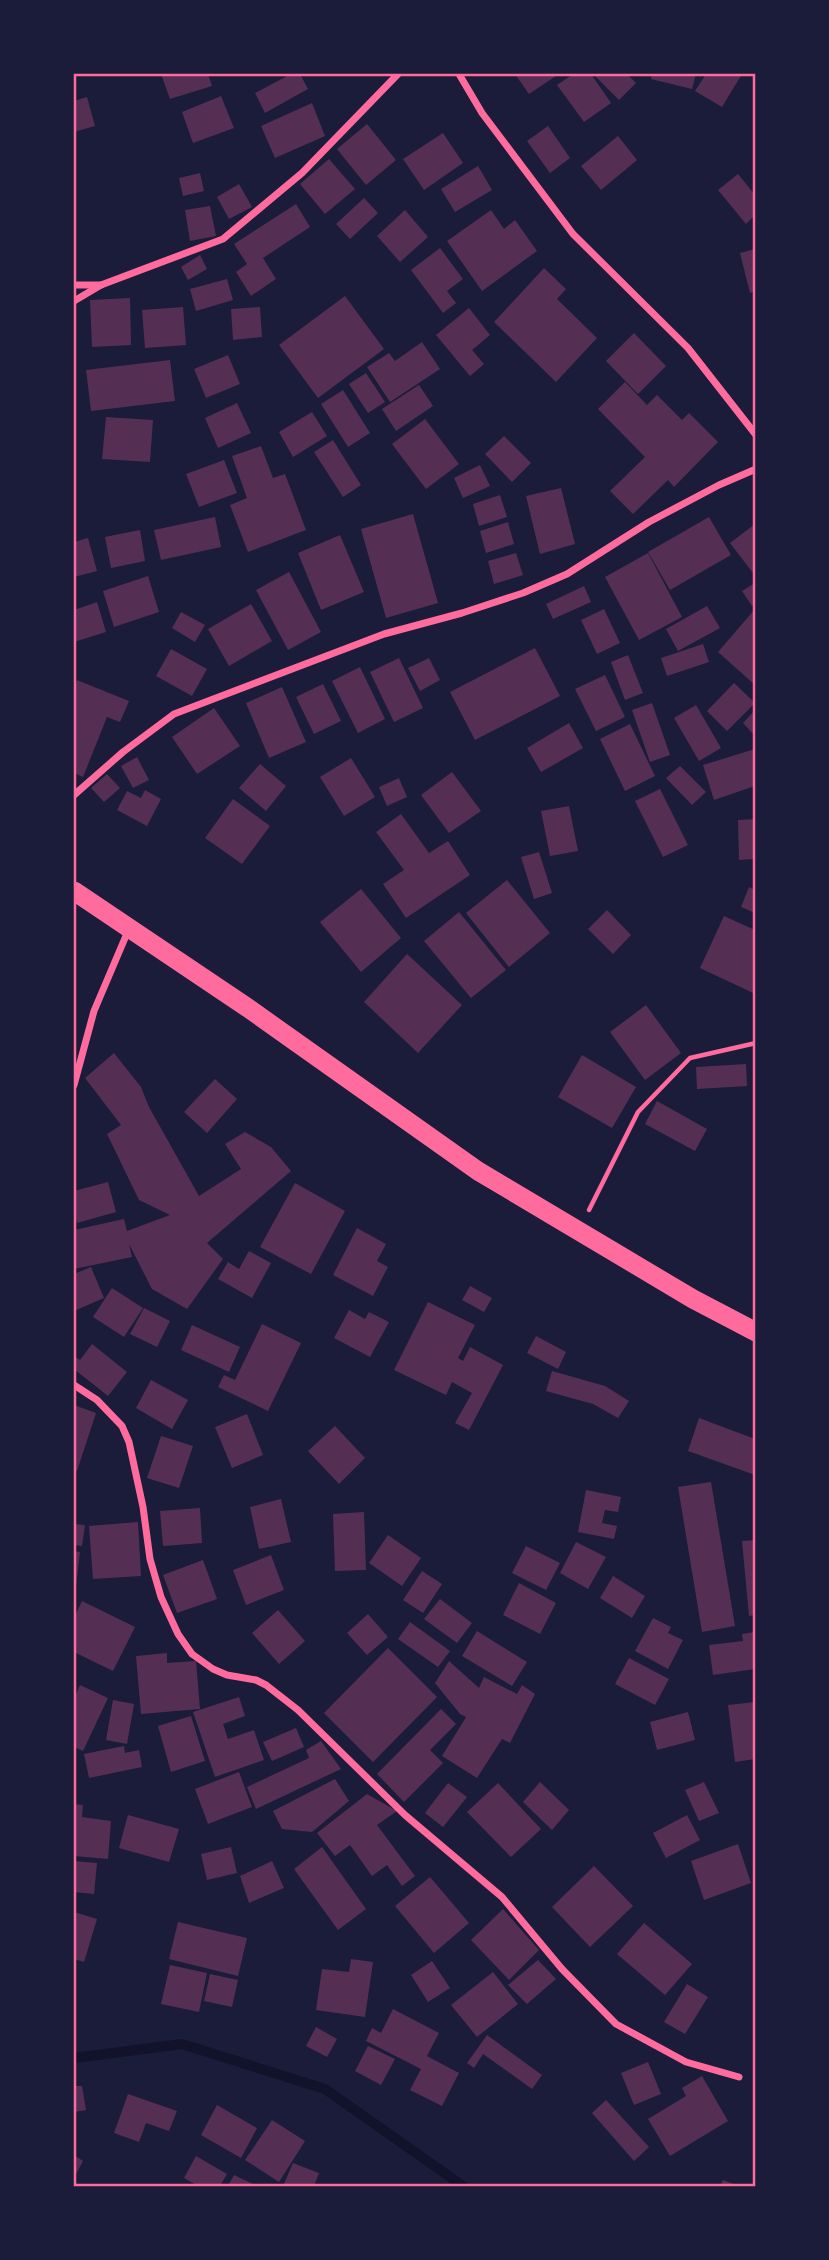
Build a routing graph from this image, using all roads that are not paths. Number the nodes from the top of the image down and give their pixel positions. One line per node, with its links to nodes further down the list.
1 (398, 74): 4 (street)
2 (459, 74): 6 (street)
3 (74, 285): 4 (street)
4 (101, 285): 5 (street)
5 (74, 301)
6 (755, 435)
7 (755, 469): 8 (street)
8 (74, 795)
9 (74, 891): 10 (highway)
10 (129, 928): 11 (street); 12 (highway)
11 (74, 1085)
12 (755, 1332)
13 (74, 1385): 14 (street)
14 (739, 2077)

